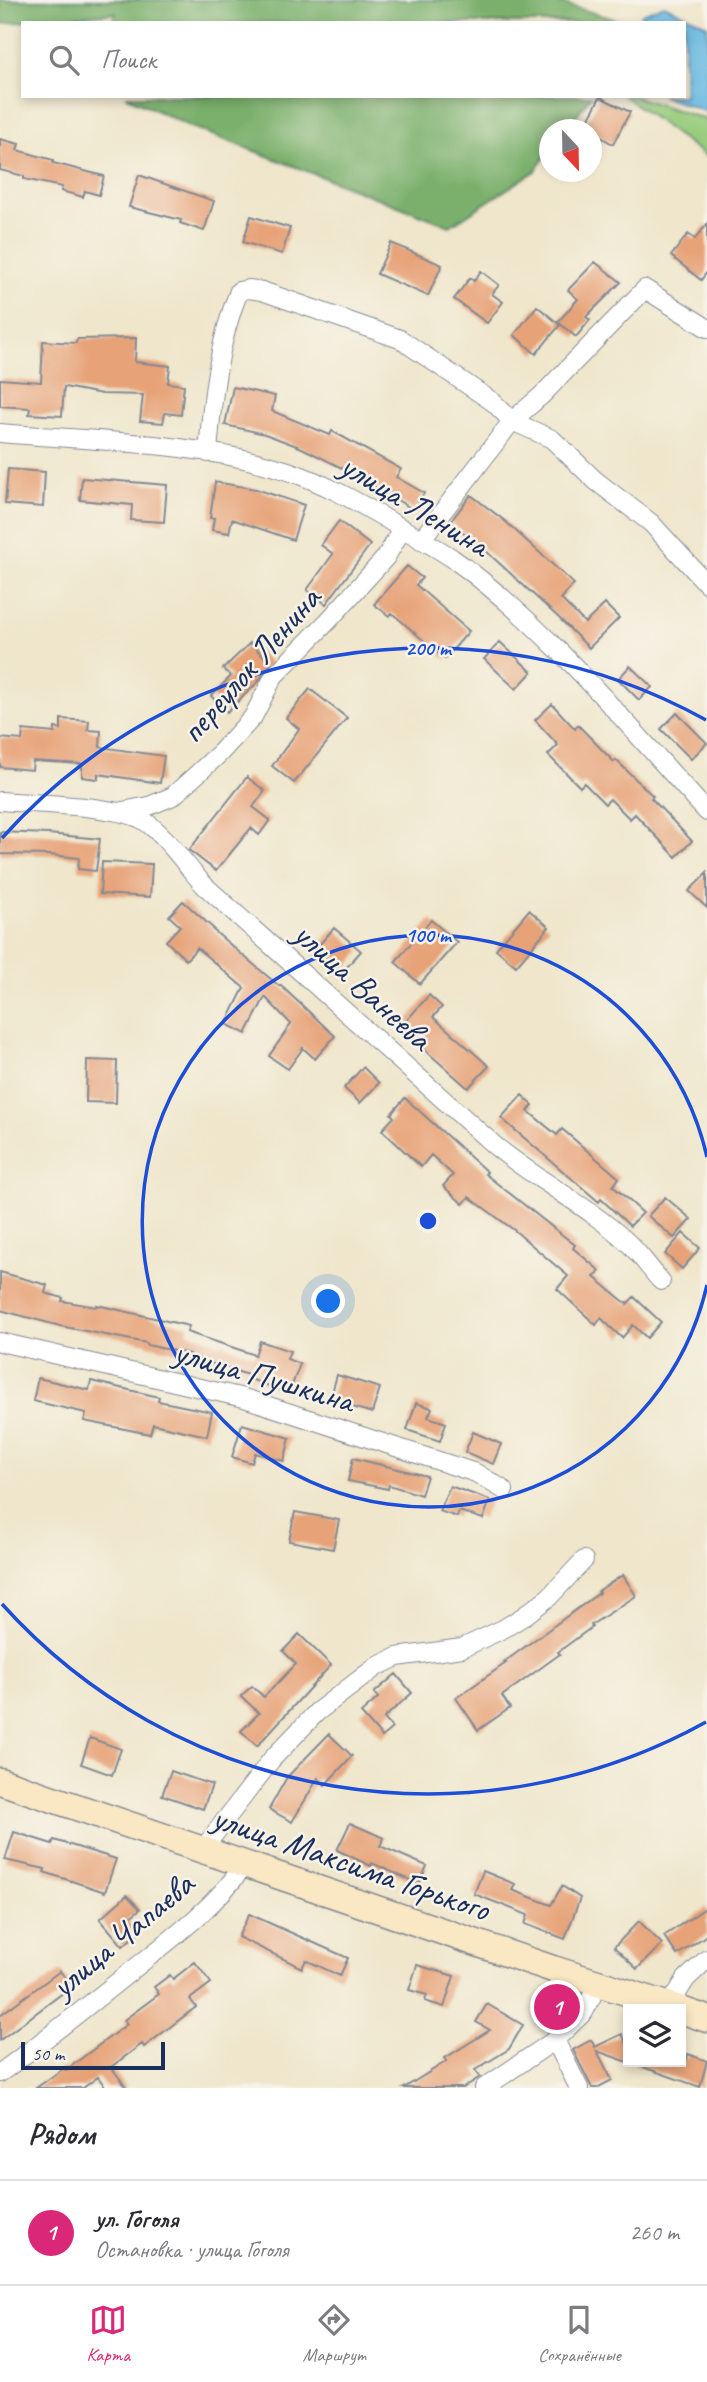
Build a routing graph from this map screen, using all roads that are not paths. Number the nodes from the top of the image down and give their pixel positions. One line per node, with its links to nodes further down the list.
1 (707, 328): 2 (street)
2 (512, 421): 4 (street); 6 (street); 7 (street)
3 (0, 433): 4 (street, улица Ленина)
4 (208, 453): 5 (street, улица Ленина)
5 (402, 529): 6 (street, улица Ленина); 8 (street, переулок Ленина)
6 (421, 540): 11 (street, улица Ленина)
7 (707, 584)
8 (173, 796): 10 (street, переулок Ленина); 12 (street)
9 (0, 801): 10 (street, улица Ванеева)
10 (122, 811): 12 (street, улица Ванеева)
11 (707, 811)
12 (166, 839): 13 (street, улица Ванеева)
13 (661, 1281)
14 (0, 1342): 15 (street, улица Пушкина)
15 (504, 1490)
16 (584, 1560): 18 (street)
17 (0, 1781): 18 (street, улица Максима Горького)
18 (203, 1849): 19 (street, улица Максима Горького)
19 (245, 1864): 21 (street, улица Максима Горького); 27 (street, улица Чапаева)
20 (707, 1959): 23 (street)
21 (598, 1984): 22 (street, улица Максима Горького); 26 (street)
22 (664, 2004)
23 (678, 2004)
24 (686, 2011): 25 (street, улица Максима Горького)
25 (707, 2018)
26 (555, 2040): 28 (street); 29 (street)
27 (0, 2073)
28 (484, 2088)
29 (579, 2088)

